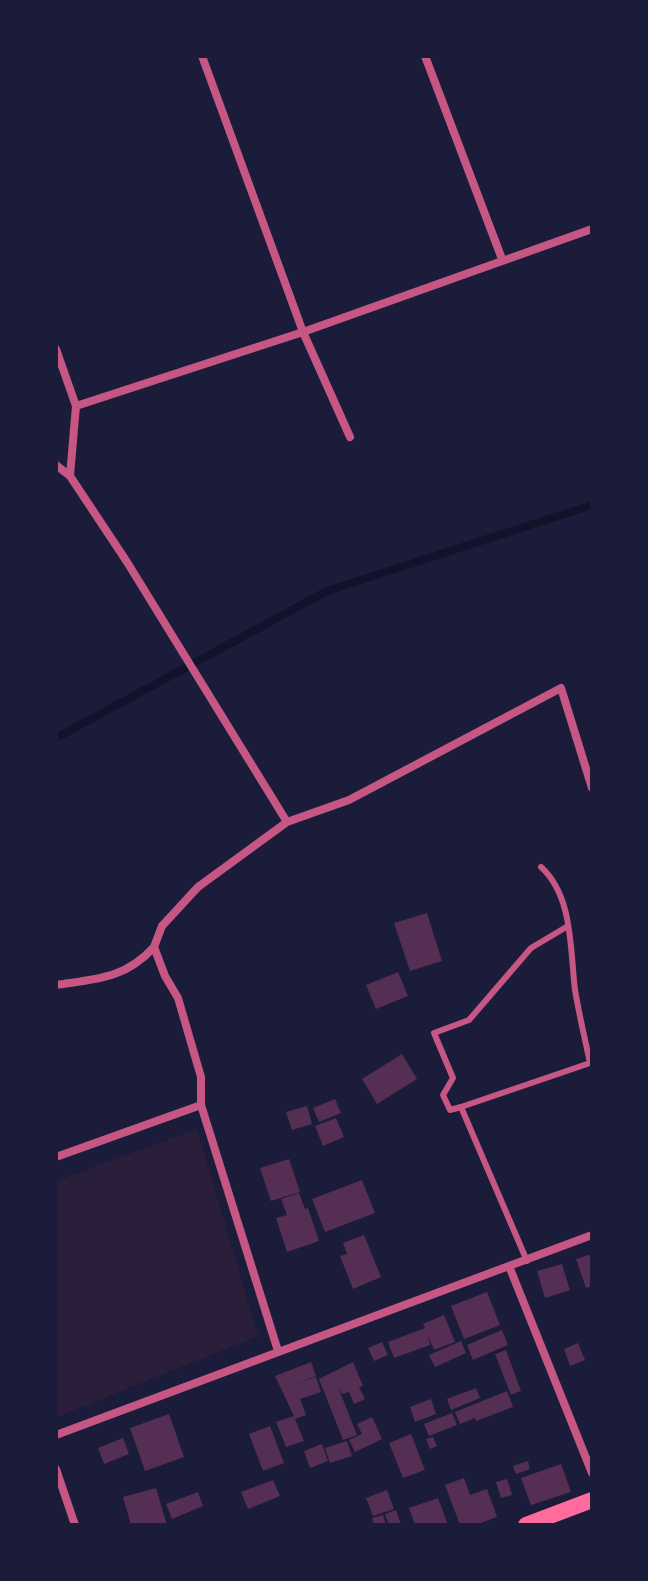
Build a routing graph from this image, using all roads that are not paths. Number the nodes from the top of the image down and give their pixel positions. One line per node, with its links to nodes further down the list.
1 (202, 56): 5 (street)
2 (425, 56): 4 (street)
3 (592, 229): 4 (street)
4 (502, 259): 5 (street)
5 (303, 332): 7 (street); 8 (street)
6 (56, 349): 7 (street)
7 (76, 406): 10 (street)
8 (350, 437)
9 (56, 465): 10 (street)
10 (70, 476): 12 (street)
11 (592, 788): 12 (street)
12 (287, 822): 15 (street)
13 (541, 867): 14 (lane)
14 (568, 926): 18 (lane); 18 (lane)
15 (154, 947): 16 (street); 17 (street)
16 (56, 985)
17 (201, 1105): 19 (street); 23 (street)
18 (461, 1107): 21 (lane)
19 (56, 1157)
20 (592, 1235): 21 (street)
21 (527, 1261): 22 (street)
22 (509, 1266): 23 (street); 26 (street)
23 (278, 1351): 24 (street)
24 (56, 1435)
25 (56, 1469): 28 (street)
26 (592, 1473)
27 (592, 1500): 29 (main road)
28 (75, 1525)
29 (526, 1525)

